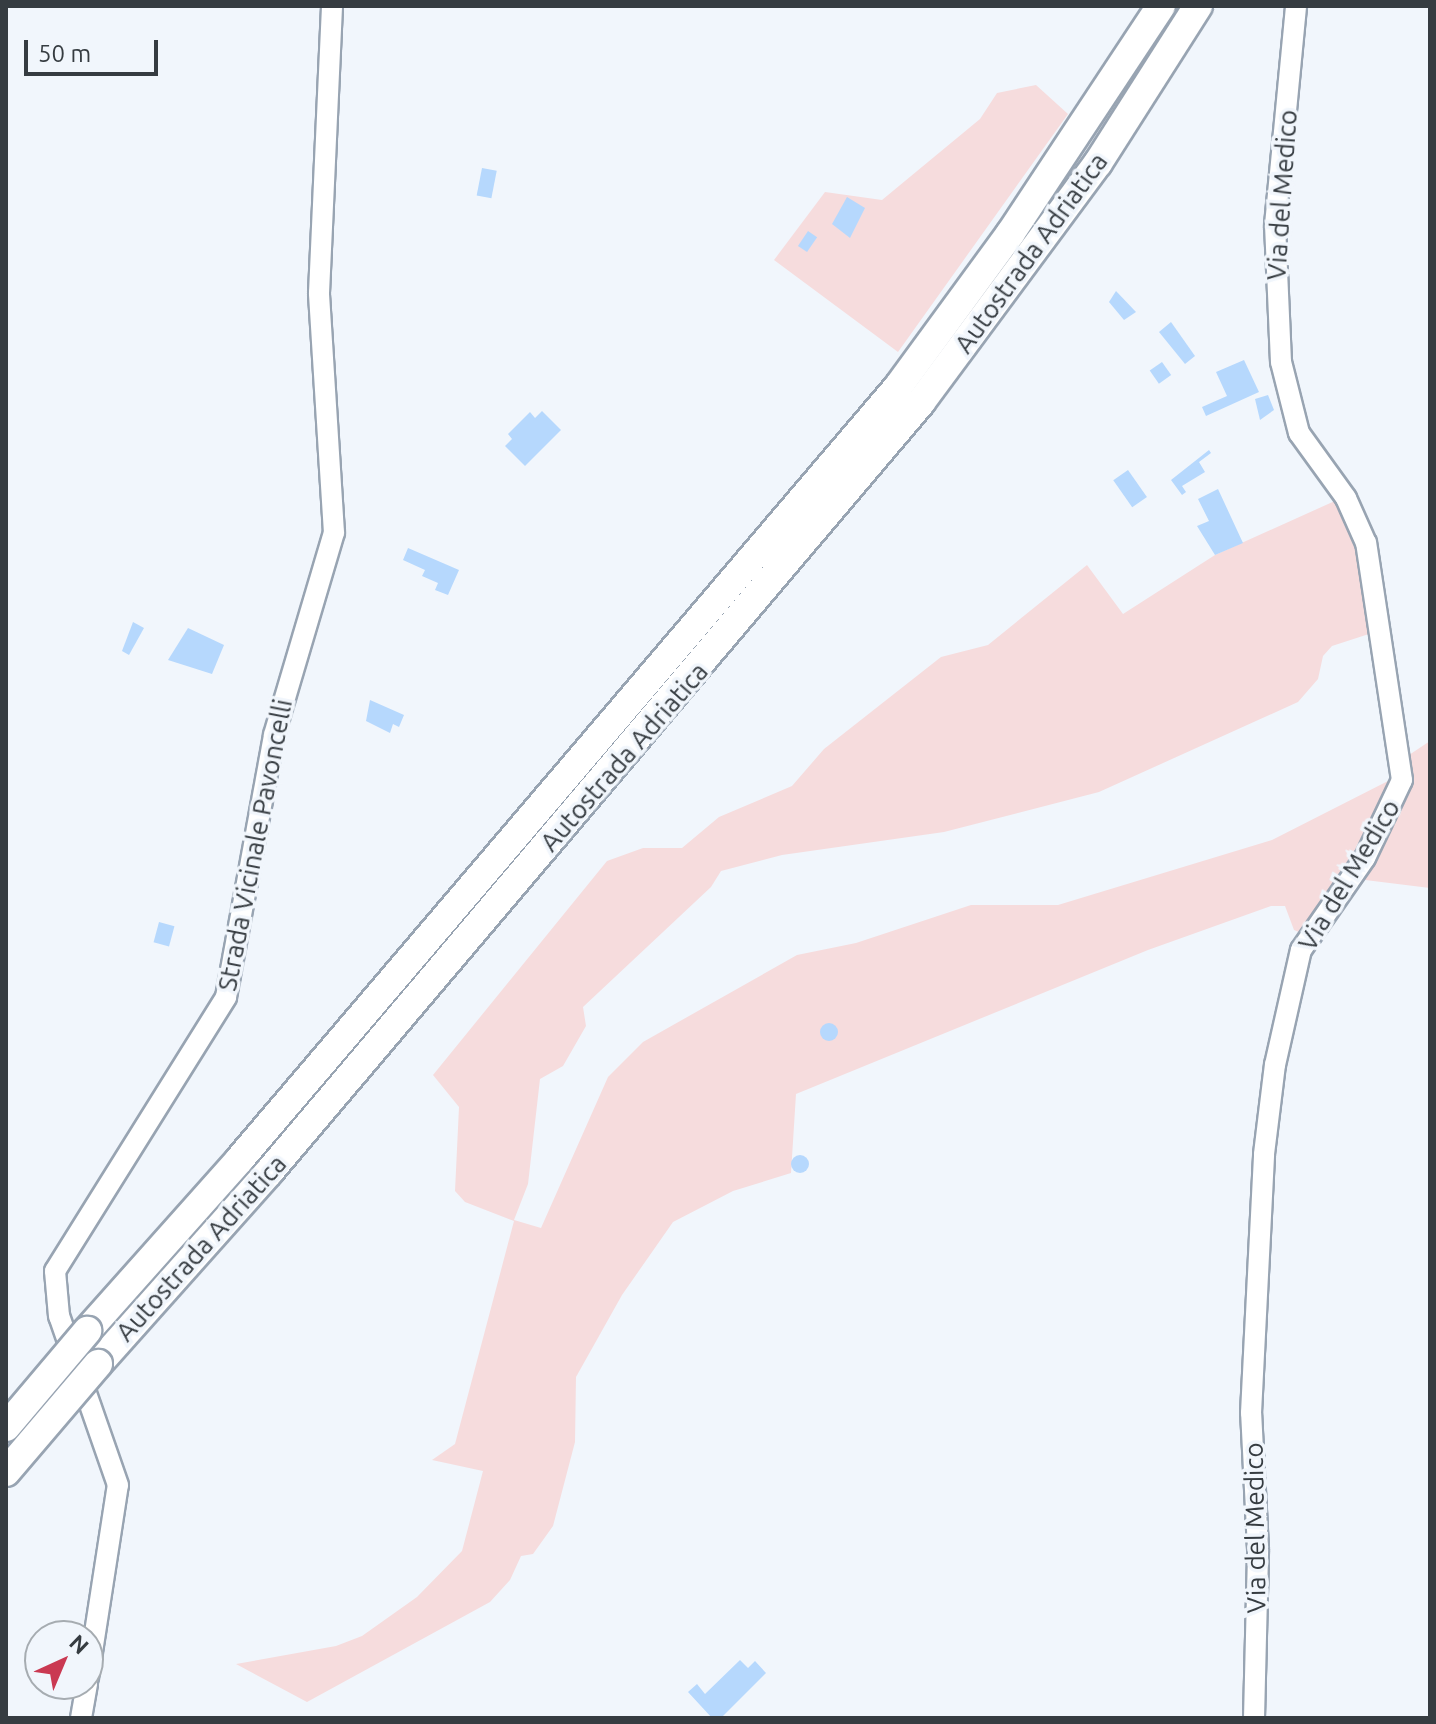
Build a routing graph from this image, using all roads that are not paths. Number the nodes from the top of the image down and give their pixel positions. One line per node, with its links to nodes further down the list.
1 (332, 6): 7 (street, Strada Vicinale Pavoncelli)
2 (1161, 6): 5 (highway, Autostrada Adriatica, bridge)
3 (1198, 6): 6 (highway, Autostrada Adriatica, bridge)
4 (1296, 6): 8 (street, Via del Medico)
5 (6, 1427)
6 (6, 1472)
7 (97, 1620)
8 (1254, 1718)

